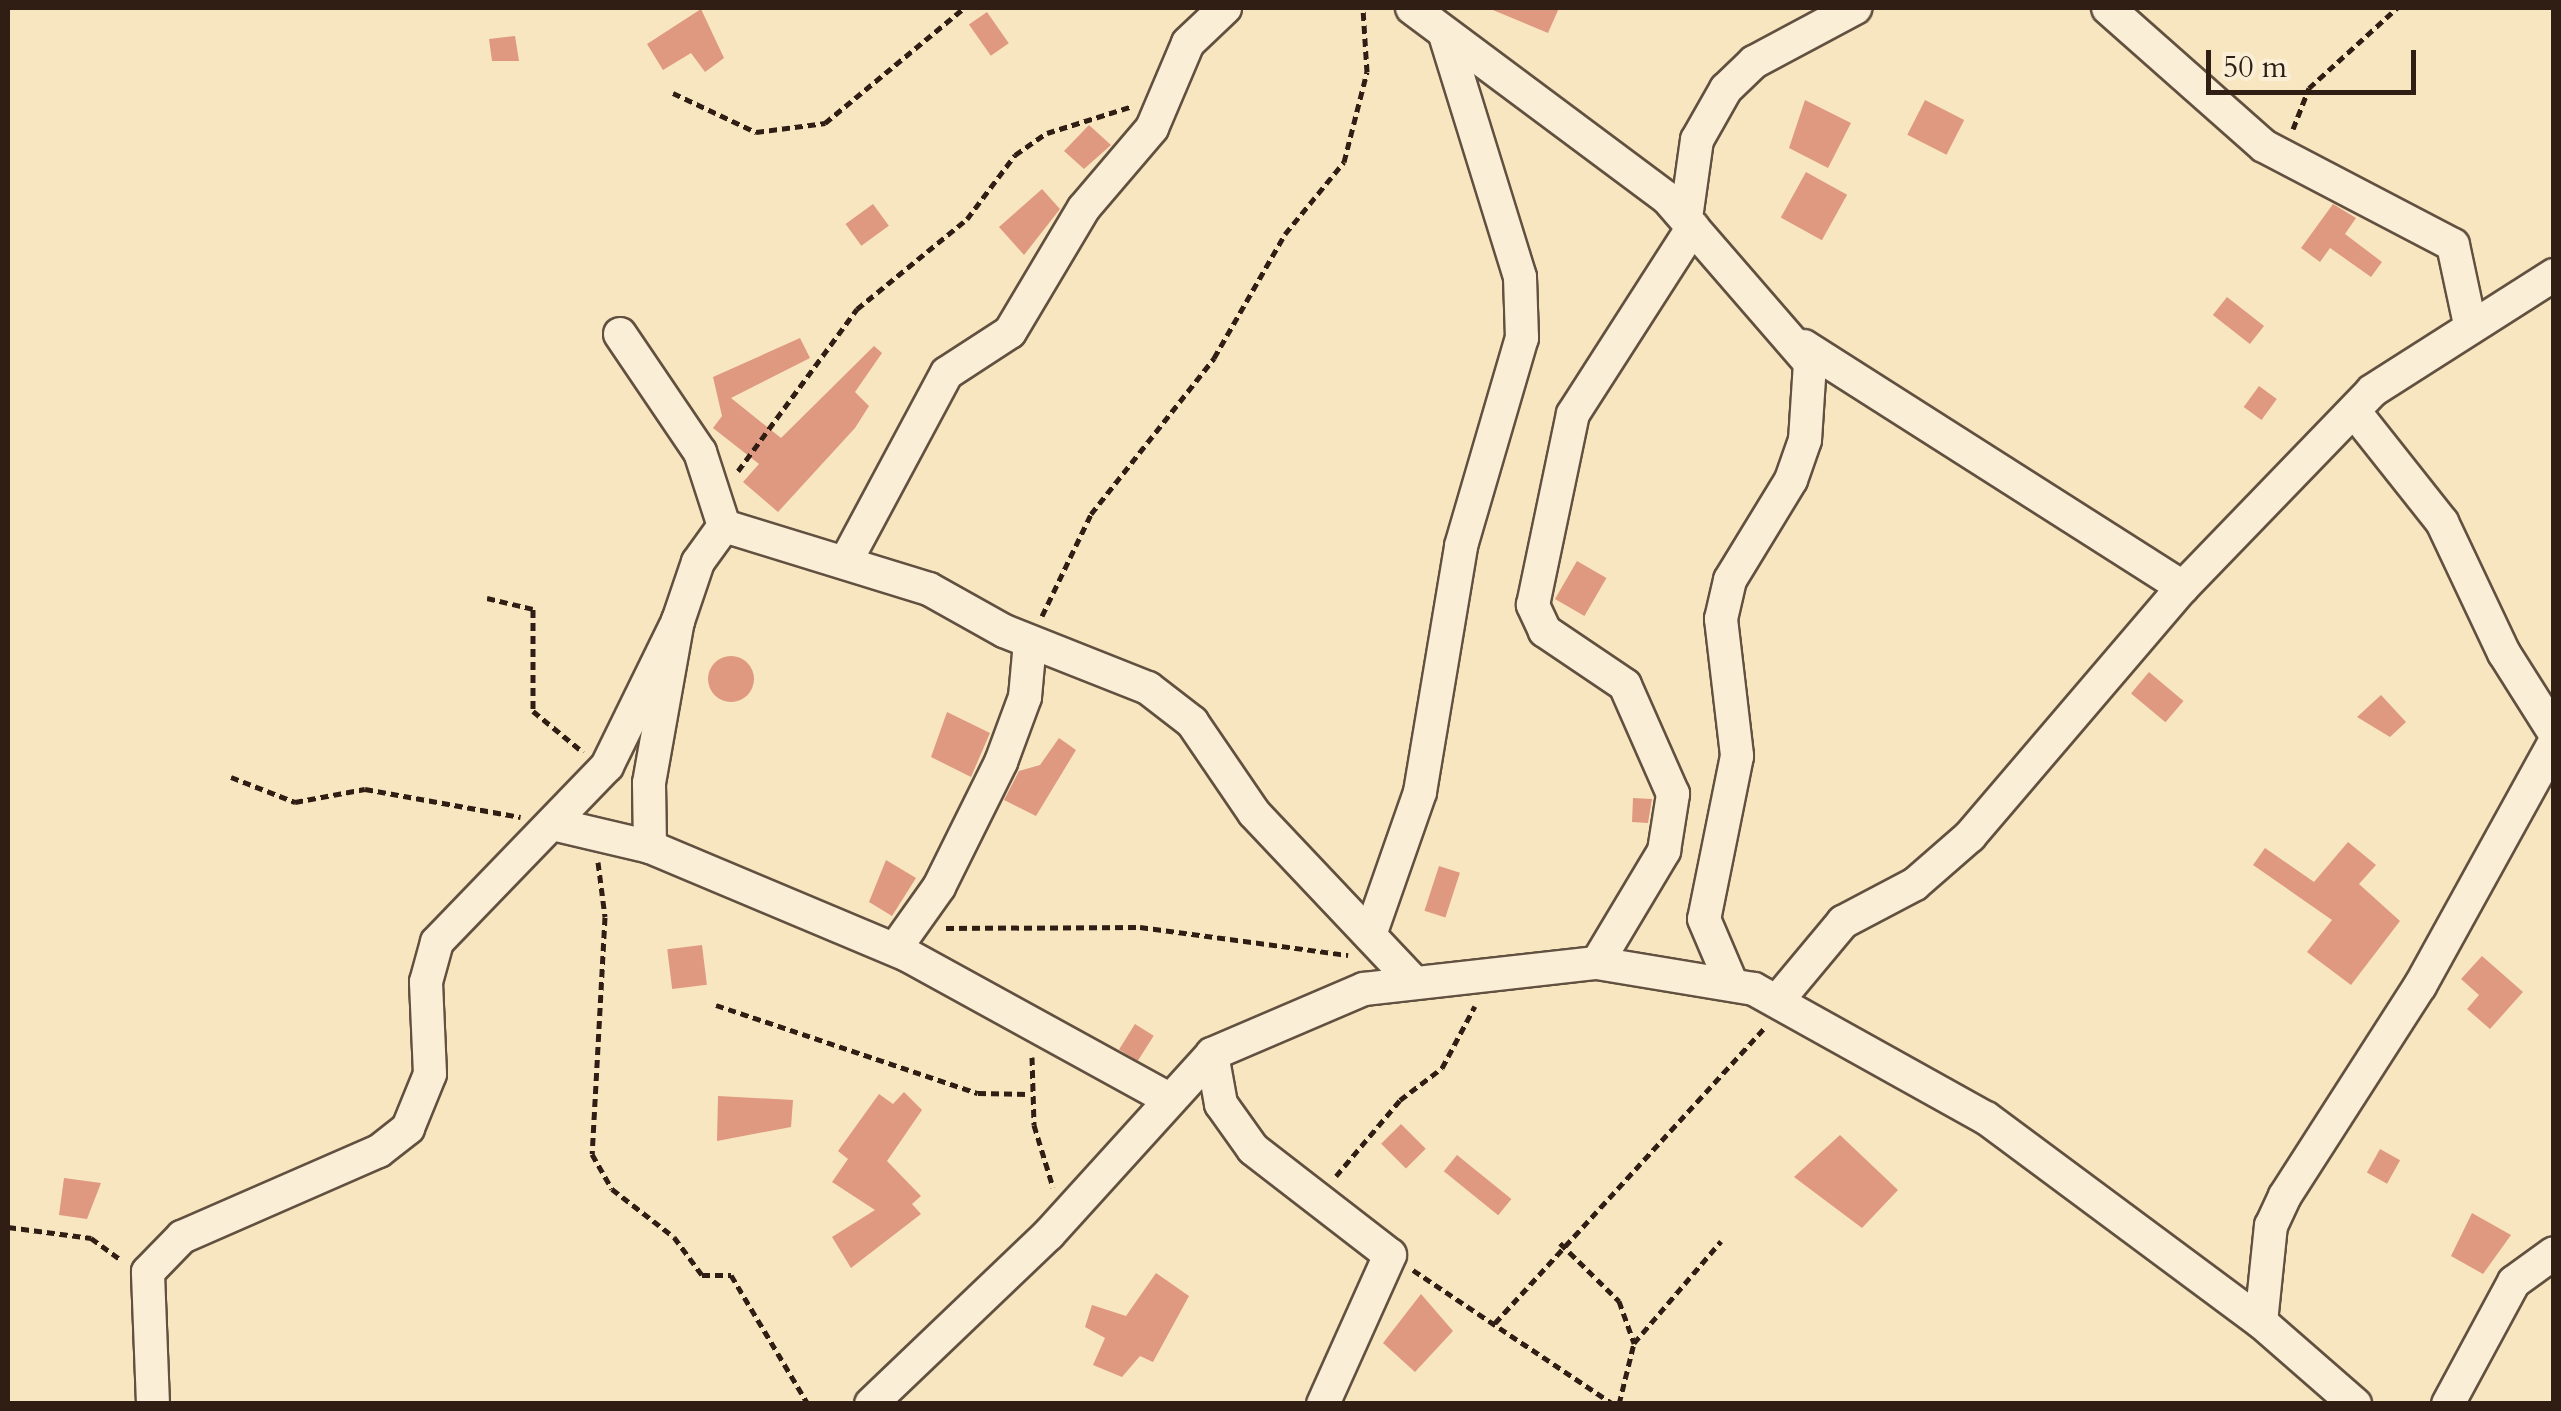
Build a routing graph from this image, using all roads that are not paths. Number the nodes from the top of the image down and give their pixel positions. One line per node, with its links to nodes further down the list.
1 (1225, 8): 13 (street)
2 (1412, 8): 5 (street)
3 (1856, 8): 6 (street)
4 (2108, 8): 8 (street)
5 (1446, 38): 6 (street); 22 (street)
6 (1689, 222): 10 (street); 23 (street)
7 (2554, 275): 8 (street)
8 (2470, 324): 11 (street)
9 (620, 334): 12 (street)
10 (1804, 346): 14 (street); 25 (street)
11 (2354, 411): 14 (street); 17 (street)
12 (724, 526): 13 (street); 15 (street)
13 (846, 560): 16 (street)
14 (2183, 588): 26 (street)
15 (678, 621): 19 (street); 20 (street)
16 (1030, 642): 21 (street); 22 (street)
17 (2554, 732)
18 (2554, 743): 30 (street)
19 (552, 824): 20 (street); 31 (street)
20 (650, 847): 21 (street)
21 (904, 939): 28 (street)
22 (1379, 944): 24 (street)
23 (1597, 963): 24 (street); 25 (street)
24 (1411, 978): 27 (street)
25 (1730, 980): 26 (street)
26 (1781, 1003): 30 (street)
27 (1212, 1054): 28 (street); 33 (street)
28 (1169, 1099): 32 (street)
29 (2554, 1253): 35 (street)
30 (2261, 1322): 34 (street)
31 (152, 1404)
32 (870, 1404)
33 (1322, 1404)
34 (2354, 1404)
35 (2448, 1404)

